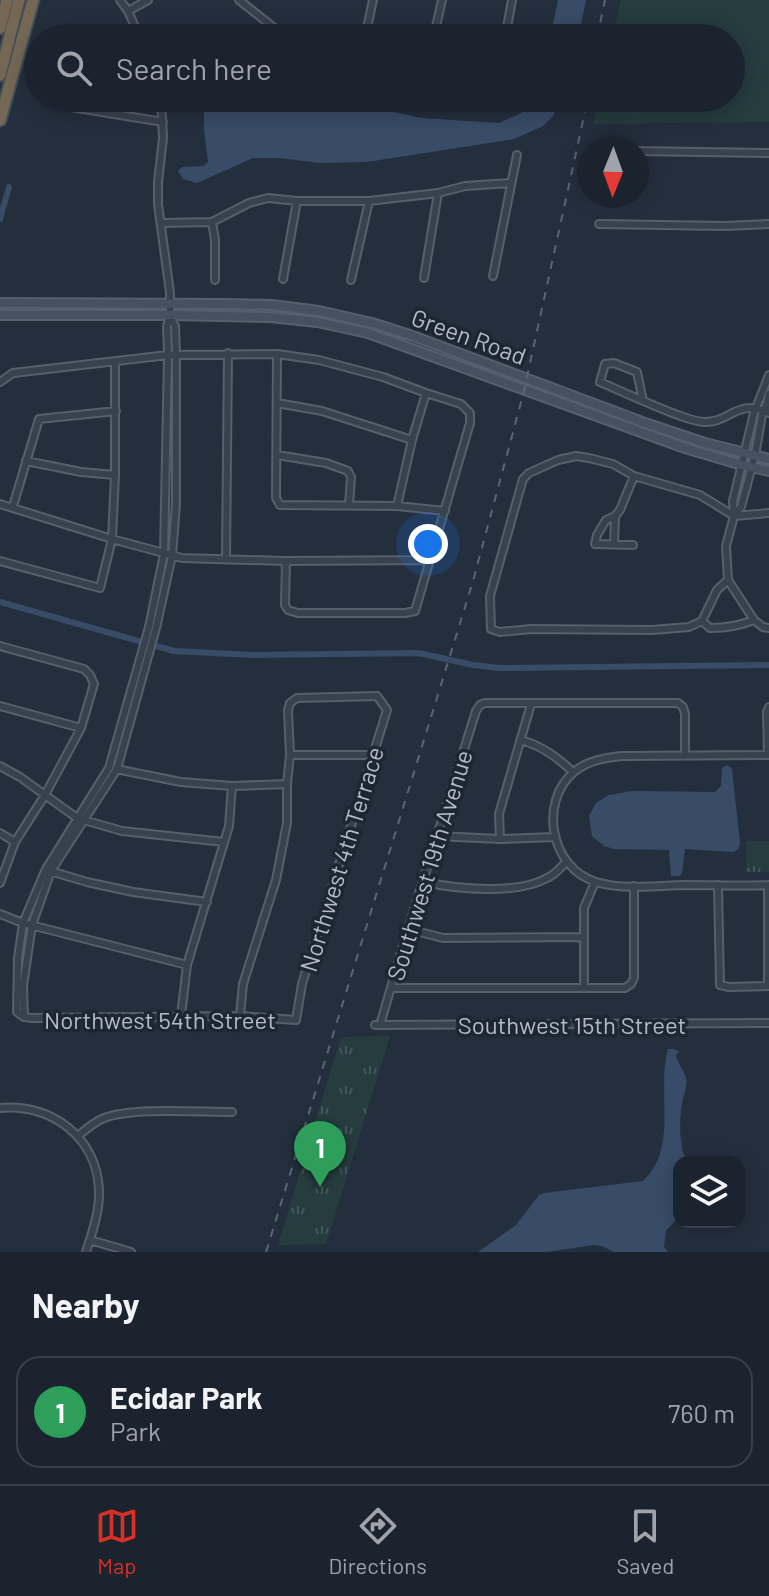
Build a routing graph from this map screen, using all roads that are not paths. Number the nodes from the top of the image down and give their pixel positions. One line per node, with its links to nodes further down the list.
1 (7, 0): 18 (highway)
2 (19, 0): 20 (highway)
3 (25, 0): 21 (highway)
4 (33, 0): 12 (highway)
5 (120, 0): 11 (street)
6 (148, 0): 11 (street)
7 (239, 0): 14 (street)
8 (373, 0): 15 (street)
9 (442, 0): 16 (street)
10 (512, 0): 17 (street)
11 (128, 11): 13 (street)
12 (26, 24)
13 (134, 24)
14 (269, 24)
15 (368, 24)
16 (437, 24)
17 (508, 24)
18 (0, 28)
19 (24, 33): 21 (highway)
20 (0, 75)
21 (10, 84): 24 (highway)
22 (102, 112): 25 (street)
23 (162, 112): 25 (street)
24 (0, 120)
25 (163, 122): 34 (street)
26 (649, 151): 27 (street)
27 (769, 153)
28 (517, 155): 29 (street)
29 (511, 183): 30 (street); 37 (street)
30 (438, 193): 32 (street); 38 (street)
31 (297, 201): 32 (street); 33 (street); 39 (street)
32 (369, 201): 41 (street)
33 (212, 222): 34 (street); 40 (street)
34 (161, 223): 43 (street)
35 (599, 224): 36 (street)
36 (769, 224)
37 (493, 276)
38 (424, 278)
39 (283, 279)
40 (215, 280)
41 (351, 280)
42 (0, 303): 43 (main road, Green Road)
43 (170, 303): 45 (street); 59 (main road, Green Road)
44 (0, 315): 45 (main road, Green Road)
45 (170, 315): 48 (street); 64 (main road, Green Road)
46 (228, 353): 47 (street); 48 (street); 81 (street)
47 (277, 354): 52 (street); 55 (street)
48 (172, 355): 49 (street); 79 (street); 80 (street)
49 (115, 362): 51 (street); 57 (street)
50 (769, 375): 56 (street)
51 (1, 381)
52 (426, 393): 58 (street); 72 (street)
53 (769, 394): 56 (street)
54 (643, 401): 54 (street); 56 (street)
55 (277, 403): 58 (street); 60 (street)
56 (764, 409): 59 (street); 61 (street)
57 (116, 411): 63 (street); 66 (street)
58 (412, 440): 71 (street)
59 (745, 453): 61 (main road, Green Road); 64 (street)
60 (277, 455): 69 (street); 69 (street)
61 (755, 455): 62 (main road, Green Road); 64 (street)
62 (769, 459)
63 (26, 461): 66 (street); 70 (street)
64 (746, 466): 65 (main road, Green Road); 75 (street)
65 (769, 471)
66 (115, 475): 76 (street)
67 (634, 476): 74 (street); 75 (street); 87 (street)
68 (0, 504): 70 (street)
69 (349, 505): 71 (street)
70 (13, 506): 76 (street)
71 (397, 506): 72 (street)
72 (445, 511): 82 (street)
73 (769, 513): 75 (street)
74 (615, 516): 77 (street); 77 (street)
75 (734, 516): 85 (street)
76 (112, 539): 79 (street); 83 (street)
77 (614, 544): 78 (street)
78 (633, 545)
79 (164, 554): 80 (street); 89 (street)
80 (172, 556): 81 (street); 89 (street)
81 (226, 560): 84 (street)
82 (430, 560): 84 (street); 84 (street)
83 (0, 561)
84 (286, 561)
85 (728, 580): 86 (street); 87 (street)
86 (754, 620): 87 (street); 88 (street)
87 (702, 621)
88 (769, 628)
89 (151, 632): 101 (street)
90 (0, 646): 94 (street)
91 (531, 704): 95 (street); 99 (street); 109 (street, Southwest 19th Avenue)
92 (0, 706): 94 (street)
93 (769, 707): 98 (street)
94 (81, 728): 105 (street)
95 (521, 740): 102 (street); 111 (street)
96 (290, 755): 97 (street); 97 (street, Northwest 4th Terrace); 103 (street)
97 (374, 755): 135 (street, Northwest 4th Terrace)
98 (768, 755): 99 (street)
99 (685, 756): 102 (street)
100 (0, 766): 105 (street)
101 (113, 769): 104 (street); 106 (street); 107 (street)
102 (573, 772): 110 (street)
103 (287, 784): 104 (street); 133 (street)
104 (232, 786): 113 (street)
105 (45, 795): 106 (street); 112 (street)
106 (77, 818): 107 (street); 115 (street)
107 (85, 820): 113 (street); 115 (street)
108 (0, 833): 112 (street)
109 (437, 836): 111 (street); 116 (street, Southwest 19th Avenue)
110 (554, 837): 111 (street); 114 (street)
111 (500, 839)
112 (15, 842): 118 (street)
113 (224, 842): 122 (street)
114 (566, 862): 116 (street); 117 (street)
115 (48, 870): 122 (street); 124 (street); 125 (street)
116 (424, 882): 126 (street, Southwest 19th Avenue)
117 (595, 882): 121 (street); 127 (street)
118 (0, 883)
119 (718, 885): 120 (street); 121 (street); 129 (street)
120 (768, 885): 129 (street)
121 (634, 886): 130 (street)
122 (207, 902): 128 (street)
123 (0, 914): 124 (street)
124 (23, 923): 125 (street); 134 (street)
125 (32, 925): 128 (street); 134 (street)
126 (408, 929): 127 (street); 131 (street, Southwest 19th Avenue)
127 (584, 937): 130 (street)
128 (187, 965): 132 (street)
129 (769, 986)
130 (584, 987): 131 (street)
131 (391, 988): 137 (street, Southwest 19th Avenue)
132 (181, 1016): 133 (street, Northwest 54th Street); 134 (street, Northwest 54th Street)
133 (240, 1016): 135 (street, Northwest 54th Street)
134 (24, 1017)
135 (296, 1020)
136 (769, 1023): 137 (street, Southwest 15th Street)
137 (378, 1025)
138 (3, 1108): 140 (street)
139 (232, 1112): 140 (street)
140 (78, 1136): 141 (street)
141 (90, 1240): 142 (street); 143 (street)
142 (86, 1252)
143 (131, 1252)

